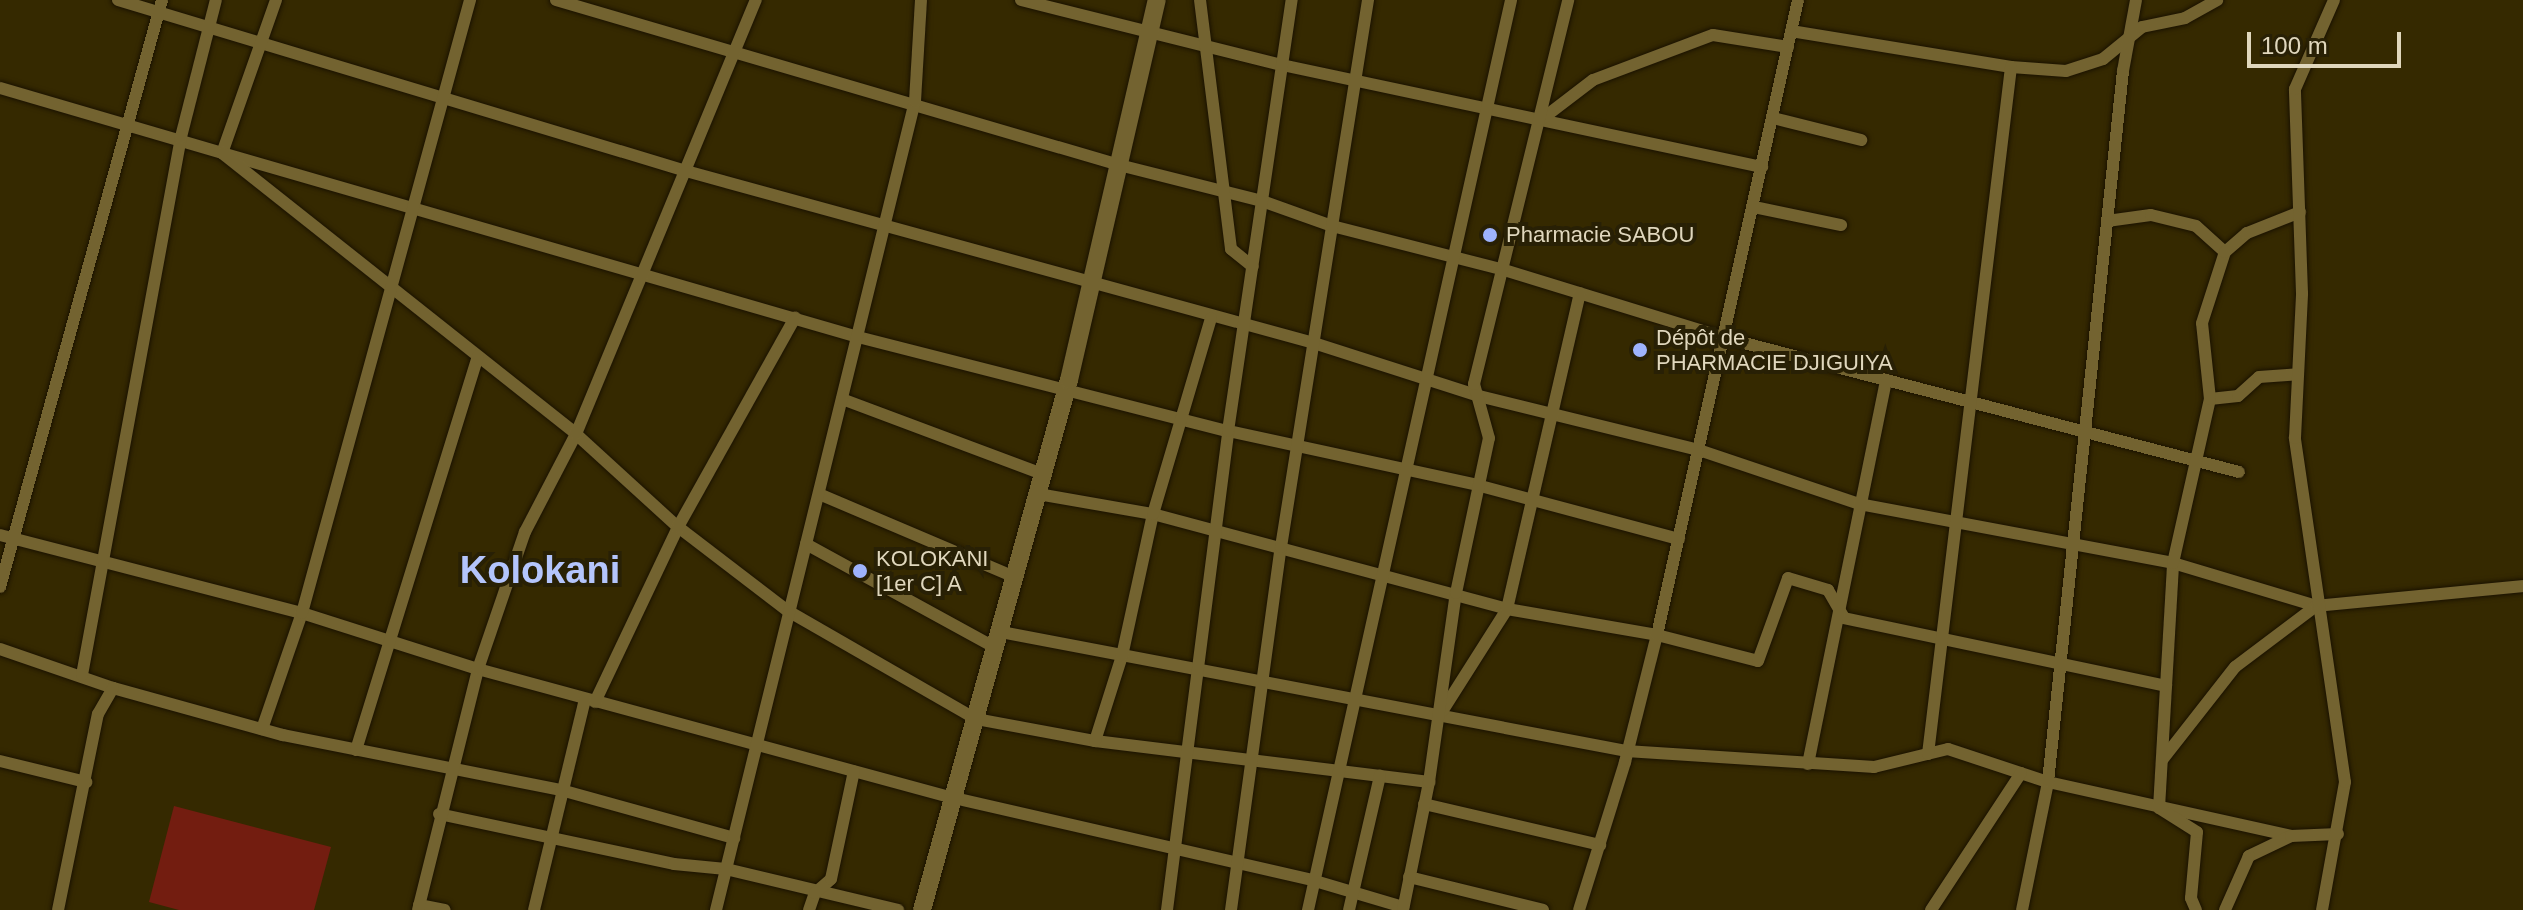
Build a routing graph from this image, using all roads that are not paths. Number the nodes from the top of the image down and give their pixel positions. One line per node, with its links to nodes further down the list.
1 (118, 0): 19 (street)
2 (216, 0): 20 (street)
3 (276, 0): 24 (street)
4 (470, 0): 32 (street)
5 (556, 0): 27 (street)
6 (756, 0): 27 (street)
7 (921, 0): 33 (street)
8 (1021, 0): 21 (street)
9 (1157, 0): 21 (street)
10 (1200, 0): 25 (street)
11 (1292, 0): 28 (street)
12 (1368, 0): 30 (street)
13 (1511, 0): 34 (street)
14 (1568, 0): 36 (street)
15 (1798, 0): 22 (street)
16 (2136, 0): 23 (street)
17 (2217, 0): 23 (street)
18 (2334, 0): 48 (street)
19 (161, 5): 20 (street); 37 (street)
20 (209, 23): 24 (street); 38 (street)
21 (1151, 29): 25 (street); 41 (street)
22 (1791, 31): 26 (street); 29 (street)
23 (2132, 35): 29 (street); 49 (street)
24 (260, 39): 32 (street); 40 (street)
25 (1205, 44): 28 (street); 44 (street)
26 (1788, 47): 35 (street); 36 (street)
27 (734, 54): 33 (street); 43 (street)
28 (1282, 65): 30 (street); 45 (street)
29 (2011, 67): 75 (street)
30 (1356, 79): 34 (street); 52 (street)
31 (0, 88): 37 (street)
32 (446, 95): 43 (street); 46 (street)
33 (915, 101): 41 (street); 50 (street)
34 (1486, 105): 36 (street); 54 (street)
35 (1773, 118): 39 (street); 42 (street)
36 (1542, 119): 42 (street); 56 (street)
37 (127, 122): 38 (street); 97 (street)
38 (181, 137): 40 (street); 102 (street)
39 (1861, 140)
40 (222, 153): 46 (street); 59 (street)
41 (1119, 165): 44 (street); 58 (street)
42 (1762, 167): 47 (street)
43 (686, 171): 50 (street); 57 (street)
44 (1226, 192): 45 (street); 55 (street)
45 (1262, 201): 52 (street); 55 (street)
46 (417, 207): 57 (street); 59 (street)
47 (1754, 207): 51 (street); 65 (street)
48 (2300, 212): 53 (street); 68 (street)
49 (2107, 221): 53 (street); 79 (street)
50 (885, 224): 58 (street); 64 (street)
51 (1841, 225)
52 (1332, 226): 54 (street); 66 (street)
53 (2225, 252): 74 (street)
54 (1452, 259): 56 (street); 69 (street)
55 (1253, 267): 63 (street)
56 (1501, 269): 60 (street); 72 (street)
57 (643, 273): 61 (street); 80 (street)
58 (1092, 283): 62 (street); 71 (street)
59 (391, 288): 67 (street); 113 (street)
60 (1580, 293): 65 (street); 76 (street)
61 (795, 318): 64 (street); 94 (street)
62 (1211, 318): 63 (street); 77 (street)
63 (1244, 328): 66 (street); 78 (street)
64 (858, 337): 71 (street); 73 (street)
65 (1725, 338): 70 (street); 82 (street)
66 (1314, 343): 69 (street); 81 (street)
67 (478, 357): 80 (street); 117 (street)
68 (2298, 374): 74 (street); 110 (street)
69 (1426, 377): 72 (street); 84 (street)
70 (1886, 380): 75 (street); 91 (street)
71 (1066, 392): 77 (street); 86 (street)
72 (1479, 396): 76 (street); 87 (street)
73 (842, 399): 86 (street); 88 (street)
74 (2210, 399): 83 (street)
75 (1972, 402): 79 (street); 93 (street)
76 (1552, 415): 82 (street); 90 (street)
77 (1182, 420): 78 (street); 92 (street)
78 (1228, 431): 81 (street); 95 (street)
79 (2086, 432): 83 (street); 100 (street)
80 (576, 434): 94 (street); 121 (street)
81 (1297, 444): 84 (street); 101 (street)
82 (1699, 450): 91 (street); 98 (street)
83 (2193, 460): 85 (street); 103 (street)
84 (1406, 468): 87 (street); 104 (street)
85 (2239, 472)
86 (1043, 474): 89 (street)
87 (1477, 485): 90 (street); 108 (street)
88 (819, 494): 99 (street); 105 (street)
89 (1038, 494): 92 (street); 105 (street)
90 (1531, 499): 98 (street); 111 (street)
91 (1859, 504): 93 (street); 109 (street)
92 (1153, 514): 95 (street); 119 (street)
93 (1956, 522): 100 (street); 115 (street)
94 (678, 527): 112 (street); 127 (street)
95 (1216, 530): 101 (street); 122 (street)
96 (0, 535): 97 (street)
97 (14, 537): 102 (street); 107 (street)
98 (1679, 539): 114 (street)
99 (806, 544): 112 (street); 116 (street)
100 (2073, 544): 103 (street); 120 (street)
101 (1281, 547): 104 (street); 124 (street)
102 (102, 562): 113 (street); 123 (street)
103 (2173, 563): 110 (street); 125 (street)
104 (1383, 572): 108 (street); 128 (street)
105 (1015, 577): 116 (street)
106 (2523, 586): 110 (street)
107 (0, 587)
108 (1456, 593): 111 (street); 129 (street)
109 (1837, 606): 114 (street); 115 (street); 141 (street)
110 (2316, 606): 138 (street); 155 (street)
111 (1507, 609): 114 (street); 129 (street)
112 (788, 611): 130 (street); 133 (street)
113 (302, 613): 117 (street); 131 (street)
114 (1657, 635): 135 (street)
115 (1940, 638): 120 (street); 137 (street)
116 (998, 640): 119 (street); 130 (street)
117 (392, 644): 121 (street); 134 (street)
118 (0, 649): 123 (street)
119 (1122, 656): 122 (street); 132 (street)
120 (2060, 662): 125 (street); 149 (street)
121 (478, 669): 127 (street); 142 (street)
122 (1200, 669): 124 (street); 136 (street)
123 (82, 675): 126 (street)
124 (1265, 680): 128 (street); 140 (street)
125 (2166, 686): 138 (street)
126 (113, 688): 131 (street); 147 (street)
127 (590, 700): 133 (street); 150 (street)
128 (1356, 700): 129 (street); 144 (street)
129 (1440, 716): 135 (street); 148 (street)
130 (976, 719): 132 (street); 151 (street)
131 (262, 729): 134 (street)
132 (1095, 741): 136 (street)
133 (755, 744): 143 (street); 158 (street)
134 (356, 750): 142 (street)
135 (1626, 751): 141 (street); 159 (street)
136 (1186, 753): 140 (street); 160 (street)
137 (1928, 754): 141 (street); 145 (street)
138 (2162, 760): 153 (street)
139 (0, 761): 147 (street)
140 (1254, 761): 144 (street); 161 (street)
141 (1808, 764)
142 (451, 769): 150 (street); 154 (street)
143 (854, 771): 151 (street); 165 (street)
144 (1340, 771): 146 (street); 164 (street)
145 (2021, 773): 149 (street); 182 (street)
146 (1380, 776): 148 (street); 166 (street)
147 (86, 782): 169 (street)
148 (1429, 782): 152 (street)
149 (2048, 782): 153 (street); 183 (street)
150 (561, 790): 157 (street); 158 (street)
151 (954, 798): 160 (street); 175 (street)
152 (1424, 804): 159 (street); 163 (street)
153 (2159, 808): 156 (street); 184 (street)
154 (439, 814): 157 (street); 167 (street)
155 (2338, 834): 156 (street); 186 (street)
156 (2291, 836): 185 (street)
157 (550, 838): 162 (street); 171 (street)
158 (734, 838): 162 (street)
159 (1600, 845): 181 (street)
160 (1175, 849): 161 (street); 176 (street)
161 (1238, 863): 164 (street); 177 (street)
162 (726, 869): 165 (street); 172 (street)
163 (1409, 877): 168 (street); 180 (street)
164 (1315, 881): 166 (street); 178 (street)
165 (821, 891): 173 (street); 174 (street)
166 (1353, 892): 168 (street); 179 (street)
167 (418, 907): 170 (street)
168 (1403, 908)
169 (58, 910)
170 (445, 910)
171 (534, 910)
172 (716, 910)
173 (809, 910)
174 (898, 910)
175 (922, 910)
176 (1167, 910)
177 (1231, 910)
178 (1308, 910)
179 (1349, 910)
180 (1543, 910)
181 (1579, 910)
182 (1931, 910)
183 (2022, 910)
184 (2196, 910)
185 (2225, 910)
186 (2322, 910)

